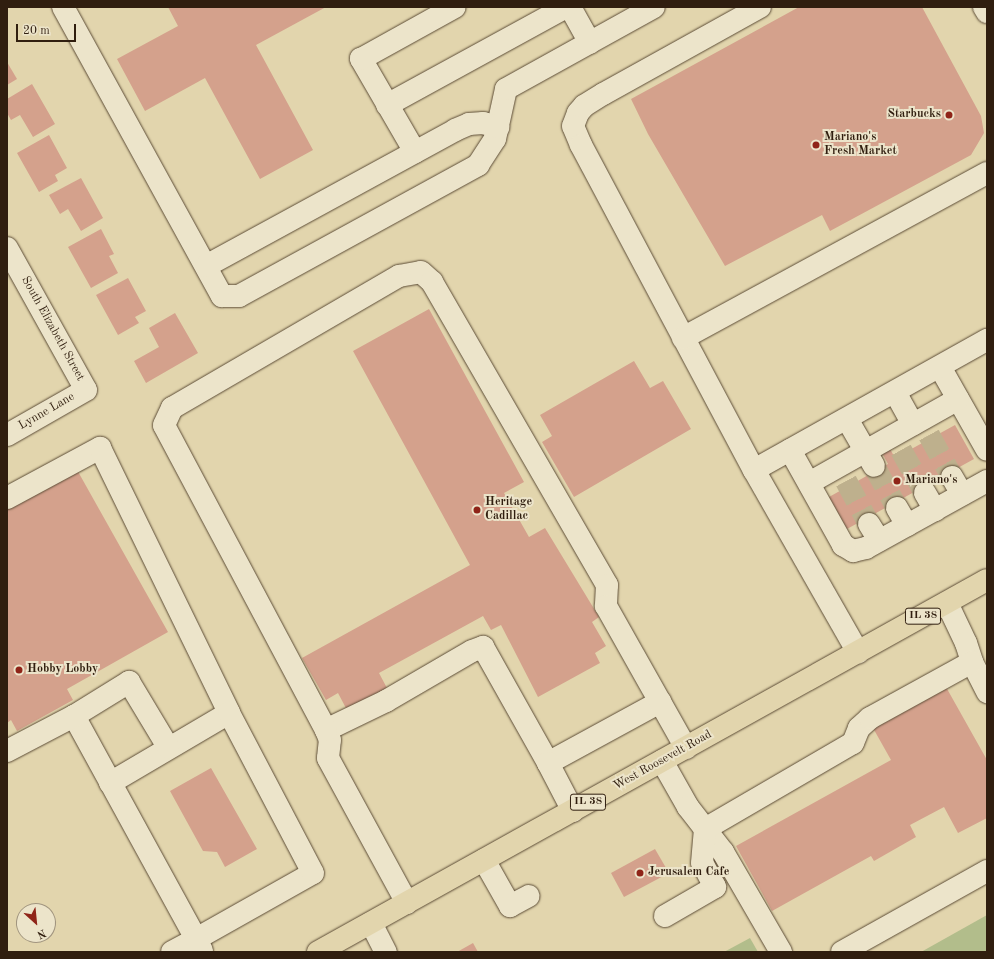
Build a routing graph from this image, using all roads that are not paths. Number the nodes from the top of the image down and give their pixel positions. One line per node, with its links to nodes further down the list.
1 (63, 7): 15 (street)
2 (455, 7): 10 (street)
3 (566, 7): 10 (street)
4 (570, 7): 9 (street)
5 (654, 7): 9 (street)
6 (760, 7): 16 (street)
7 (984, 7): 8 (street)
8 (987, 12)
9 (590, 43): 11 (street)
10 (387, 105): 12 (street)
11 (498, 127): 12 (street); 15 (street)
12 (415, 152): 15 (street)
13 (987, 173): 16 (street)
14 (7, 248): 19 (street, South Elizabeth Street)
15 (206, 266)
16 (683, 338): 28 (street)
17 (987, 340): 18 (street)
18 (940, 366): 20 (street); 21 (street)
19 (86, 390): 24 (street, Lynne Lane)
20 (895, 392): 22 (street); 23 (street)
21 (958, 399): 23 (street); 26 (street)
22 (847, 419): 25 (street); 27 (street)
23 (921, 426): 27 (street)
24 (7, 435)
25 (790, 450): 28 (street); 30 (street)
26 (987, 450)
27 (870, 458): 30 (street)
28 (754, 470): 34 (street)
29 (987, 481): 30 (street)
30 (809, 483)
31 (7, 498): 38 (street)
32 (987, 580): 33 (main road, West Roosevelt Road / IL 38)
33 (947, 603): 34 (main road, West Roosevelt Road / IL 38); 35 (street)
34 (858, 652): 42 (main road, West Roosevelt Road / IL 38)
35 (972, 662): 36 (street); 48 (street)
36 (987, 692)
37 (660, 702): 40 (street); 42 (street); 45 (street)
38 (229, 713): 41 (street); 55 (street)
39 (74, 716): 41 (street); 43 (street); 46 (street)
40 (326, 730): 45 (street); 52 (street)
41 (168, 747): 46 (street)
42 (686, 748): 44 (main road, West Roosevelt Road / IL 38)
43 (7, 751)
44 (662, 761): 47 (main road, West Roosevelt Road / IL 38); 48 (street)
45 (548, 763): 47 (street)
46 (110, 783): 55 (street)
47 (573, 811): 49 (main road, West Roosevelt Road / IL 38)
48 (705, 829): 53 (street); 59 (street)
49 (484, 860): 51 (street); 52 (main road, West Roosevelt Road / IL 38)
50 (987, 871): 60 (street)
51 (529, 896)
52 (407, 903): 54 (main road, West Roosevelt Road / IL 38)
53 (665, 916)
54 (371, 923): 57 (main road, West Roosevelt Road / IL 38); 58 (street)
55 (200, 946): 56 (street)
56 (172, 952)
57 (318, 952)
58 (386, 952)
59 (781, 952)
60 (842, 952)

